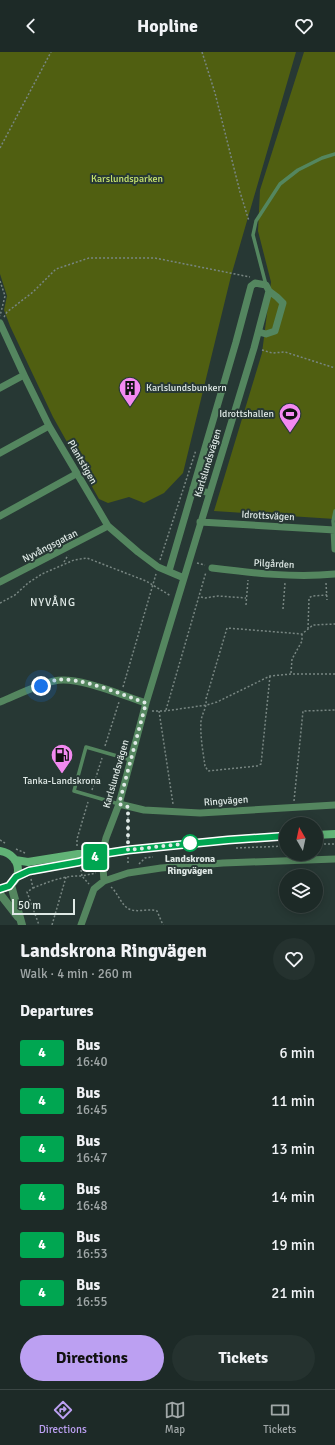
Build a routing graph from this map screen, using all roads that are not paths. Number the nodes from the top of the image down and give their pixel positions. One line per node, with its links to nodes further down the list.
1 (335, 154): 2 (lane)
2 (267, 288): 4 (street, Karlslundsvägen); 4 (street); 10 (street, Karlslundsvägen)
3 (0, 323): 5 (street, Plantstigen)
4 (259, 332): 11 (street, Karlslundsvägen)
5 (24, 375): 6 (street); 7 (street, Plantstigen)
6 (0, 388)
7 (49, 426): 8 (street); 9 (street, Plantstigen)
8 (0, 453)
9 (76, 474): 13 (street); 15 (street, Plantstigen)
10 (193, 488): 11 (street); 19 (street, Karlslundsvägen)
11 (209, 493): 14 (street, Karlslundsvägen)
12 (335, 511): 16 (lane)
13 (0, 516)
14 (200, 522): 16 (street, Idrottsvägen); 21 (street, Karlslundsvägen)
15 (108, 526): 19 (street, Plantstigen); 22 (street, Nyvångsgatan)
16 (335, 530): 17 (street)
17 (335, 550)
18 (209, 569): 20 (street, Pilgården)
19 (169, 571): 21 (street, Plantstigen)
20 (335, 574)
21 (184, 578): 24 (street, Karlslundsvägen)
22 (0, 582)
23 (0, 702): 24 (street)
24 (145, 707): 25 (street, Karlslundsvägen)
25 (131, 760): 26 (street, Karlslundsvägen); 26 (lane)
26 (119, 804): 27 (street, Ringvägen); 32 (street, Karlslundsvägen)
27 (335, 805)
28 (335, 834): 29 (main road)
29 (323, 835)
30 (279, 836): 32 (main road)
31 (0, 851): 34 (main road)
32 (102, 854): 34 (main road); 35 (main road); 36 (street, Karlslundsvägen)
33 (335, 858): 36 (street)
34 (15, 860): 35 (main road)
35 (16, 877): 37 (main road)
36 (104, 881): 41 (street)
37 (11, 885): 38 (main road); 40 (street)
38 (0, 889)
39 (0, 894): 40 (street)
40 (20, 922)
41 (81, 925)

